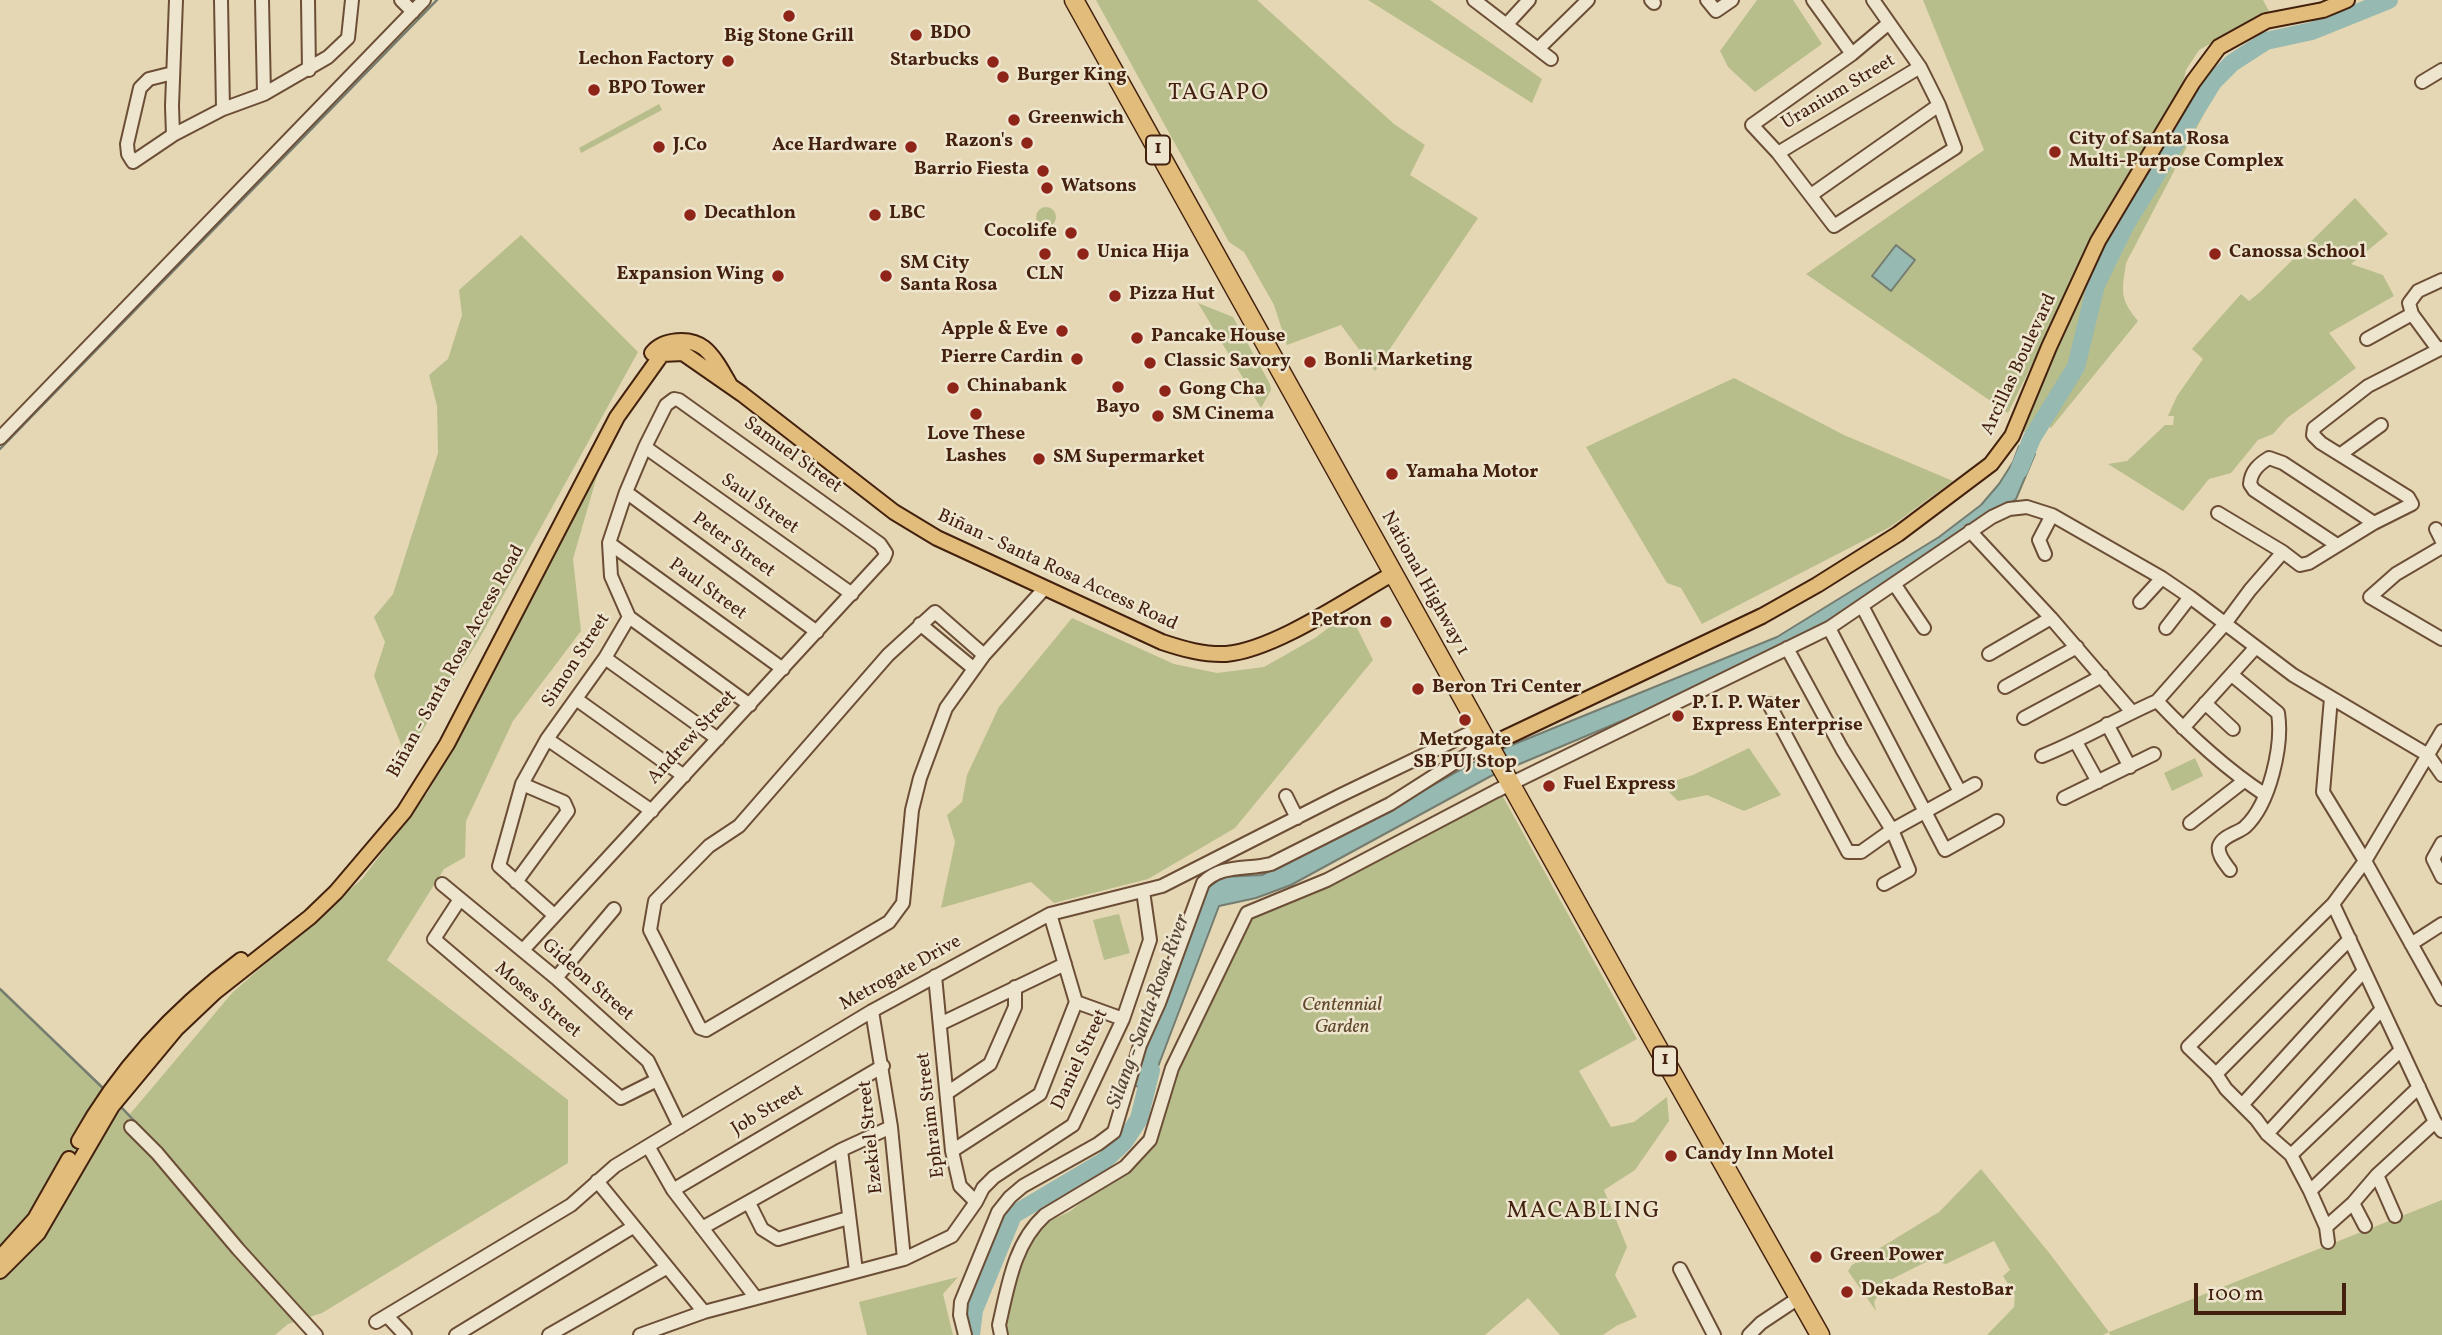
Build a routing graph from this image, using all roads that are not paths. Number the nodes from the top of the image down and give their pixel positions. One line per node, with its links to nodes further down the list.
1 (176, 0): 26 (street)
2 (221, 0): 30 (street)
3 (262, 0): 28 (street)
4 (308, 0): 24 (street)
5 (352, 0): 24 (street)
6 (401, 0): 17 (street)
7 (424, 0): 17 (street)
8 (1074, 0): 54 (highway, National Highway 1 / 1)
9 (1529, 0): 19 (street)
10 (1588, 0): 20 (street)
11 (1707, 0): 12 (street)
12 (1732, 0)
13 (1813, 0): 21 (street)
14 (1873, 0): 18 (street)
15 (2347, 0): 96 (main road, Arcillas Boulevard)
16 (1476, 1): 19 (street)
17 (413, 12): 40 (street)
18 (1889, 23): 21 (street); 23 (street)
19 (1507, 24): 20 (street)
20 (1538, 49): 22 (street)
21 (1852, 54): 32 (street)
22 (1551, 59)
23 (1920, 67): 29 (street); 32 (street, Uranium Street)
24 (309, 70): 28 (street)
25 (2442, 70): 27 (street)
26 (173, 73): 31 (street); 31 (street)
27 (2423, 82)
28 (264, 94): 30 (street)
29 (1939, 106): 33 (street); 33 (street)
30 (223, 109): 31 (street)
31 (173, 135)
32 (1778, 153): 33 (street)
33 (1811, 195)
34 (2441, 282): 35 (street)
35 (2412, 314): 36 (street); 37 (street)
36 (2367, 339)
37 (2440, 348): 42 (street)
38 (674, 399): 41 (street, Simon Street); 51 (street, Samuel Street)
39 (2381, 425): 42 (street)
40 (0, 438)
41 (645, 447): 43 (street, Simon Street); 58 (street, Saul Street)
42 (2341, 454): 46 (street)
43 (626, 492): 48 (street, Simon Street); 69 (street, Peter Street)
44 (2218, 513): 52 (street)
45 (2052, 515): 47 (street); 53 (street); 55 (street)
46 (2374, 523): 49 (street); 49 (street)
47 (1970, 531): 56 (street); 63 (street)
48 (609, 543): 62 (street, Simon Street); 78 (street, Paul Street)
49 (2337, 545): 52 (street)
50 (2442, 547): 70 (street)
51 (885, 549): 58 (street, Andrew Street)
52 (2283, 552): 65 (street)
53 (2045, 554)
54 (1394, 573): 57 (main road, Biñan - Santa Rosa Access Road); 96 (highway, National Highway 1 / 1)
55 (2162, 578): 59 (street); 60 (street)
56 (1895, 585): 61 (street); 67 (street)
57 (1044, 589): 75 (street); 153 (main road, Biñan - Santa Rosa Access Road)
58 (852, 594): 69 (street, Andrew Street)
59 (2190, 597): 65 (street); 68 (street)
60 (2140, 602)
61 (1862, 606): 66 (street); 109 (street)
62 (629, 617): 76 (street, Simon Street); 87 (street)
63 (2051, 618): 71 (street); 74 (street)
64 (920, 624): 75 (street); 77 (street); 77 (street)
65 (2224, 625): 72 (street); 84 (street)
66 (1829, 628): 73 (street); 114 (street)
67 (1924, 628)
68 (2166, 628)
69 (817, 632): 78 (street, Andrew Street)
70 (2442, 639)
71 (2077, 647): 80 (street); 81 (street)
72 (2256, 647): 79 (street); 82 (street)
73 (1787, 648): 107 (street); 118 (street)
74 (1989, 654)
75 (984, 655): 77 (street)
76 (605, 658): 83 (street, Simon Street); 95 (street)
77 (973, 668)
78 (783, 669): 87 (street, Andrew Street)
79 (2232, 675): 85 (street); 110 (street)
80 (2102, 677): 88 (street); 89 (street)
81 (2005, 687)
82 (2331, 698): 99 (street); 120 (street)
83 (576, 699): 94 (street, Simon Street); 103 (street)
84 (2157, 701): 88 (street); 91 (street)
85 (2205, 702): 91 (street); 92 (street)
86 (1769, 704): 118 (street)
87 (750, 705): 95 (street, Andrew Street)
88 (2132, 712): 90 (street)
89 (2024, 718)
90 (2107, 724): 97 (street); 101 (street)
91 (2183, 729): 104 (street)
92 (2234, 729)
93 (2442, 731): 99 (street)
94 (547, 739): 106 (street, Simon Street); 113 (street)
95 (718, 739): 103 (street, Andrew Street)
96 (1485, 739): 107 (highway, National Highway 1 / 1); 115 (street, Metrogate Drive); 192 (street)
97 (2076, 742): 100 (street); 105 (street)
98 (2154, 754): 101 (street)
99 (2428, 755): 102 (street); 120 (street)
100 (2042, 756)
101 (2130, 767): 105 (street)
102 (2442, 775)
103 (684, 776): 113 (street, Andrew Street)
104 (2244, 780): 110 (street); 117 (street)
105 (2098, 782): 112 (street)
106 (522, 784): 123 (street, Simon Street); 123 (street)
107 (1512, 784): 184 (highway, National Highway 1 / 1); 193 (street)
108 (1975, 784): 109 (street)
109 (1960, 792): 114 (street)
110 (2264, 794): 121 (street)
111 (1286, 796): 115 (street)
112 (2064, 798)
113 (652, 811): 131 (street, Andrew Street)
114 (1924, 811): 116 (street); 118 (street)
115 (1297, 818): 126 (street, Metrogate Drive)
116 (1997, 821)
117 (2190, 823)
118 (1892, 830): 125 (street)
119 (2442, 843): 122 (street)
120 (2365, 861): 128 (street); 134 (street)
121 (2230, 870)
122 (2442, 877)
123 (516, 881): 131 (street)
124 (442, 884): 127 (street, Gideon Street)
125 (1884, 884)
126 (1143, 891): 130 (street, Metrogate Drive); 145 (street, Daniel Street)
127 (460, 900): 135 (street, Gideon Street); 150 (street, Moses Street)
128 (2333, 904): 133 (street); 149 (street)
129 (614, 909): 139 (street)
130 (1050, 914): 136 (street); 138 (street, Metrogate Drive)
131 (554, 915): 135 (street, Andrew Street)
132 (2442, 924): 134 (street)
133 (2350, 939): 137 (street); 149 (street)
134 (2412, 944): 141 (street)
135 (523, 950): 139 (street, Gideon Street)
136 (1065, 964): 140 (street); 142 (street)
137 (2364, 971): 143 (street); 154 (street)
138 (935, 976): 144 (street, Metrogate Drive); 146 (street, Ephraim Street)
139 (556, 978): 150 (street, Gideon Street)
140 (1015, 987): 146 (street); 152 (street)
141 (2442, 999)
142 (1076, 1002): 145 (street); 162 (street)
143 (2382, 1009): 147 (street); 159 (street)
144 (872, 1011): 148 (street, Ezekiel Street); 156 (street, Metrogate Drive)
145 (1123, 1019): 168 (street, Daniel Street)
146 (940, 1024): 152 (street, Ephraim Street)
147 (2401, 1050): 151 (street); 163 (street)
148 (883, 1066): 157 (street, Ezekiel Street); 166 (street, Job Street)
149 (2216, 1074): 154 (street)
150 (656, 1080): 156 (street, Gideon Street)
151 (2418, 1087): 158 (street); 167 (street)
152 (947, 1093): 162 (street, Ephraim Street)
153 (108, 1102): 178 (main road, Biñan - Santa Rosa Access Road); 182 (main road, Biñan - Santa Rosa Access Road)
154 (2242, 1105): 159 (street)
155 (131, 1127): 187 (street)
156 (680, 1127): 160 (street, Metrogate Drive)
157 (891, 1127): 161 (street); 179 (street, Ezekiel Street)
158 (2440, 1127): 164 (street)
159 (2267, 1134): 163 (street)
160 (648, 1146): 165 (street, Metrogate Drive); 166 (street)
161 (841, 1150): 169 (street); 172 (street)
162 (951, 1151): 168 (street, Ephraim Street)
163 (2291, 1155): 167 (street)
164 (2377, 1175): 170 (street); 171 (street)
165 (597, 1181): 174 (street); 188 (street, Metrogate Drive)
166 (673, 1190): 176 (street)
167 (2310, 1191): 175 (street)
168 (976, 1202): 179 (street)
169 (749, 1203): 172 (street); 176 (street)
170 (2353, 1203): 173 (street); 175 (street)
171 (2395, 1216)
172 (848, 1218): 183 (street)
173 (2365, 1226)
174 (633, 1227): 180 (street); 189 (street)
175 (2326, 1227): 177 (street)
176 (702, 1228): 185 (street)
177 (2328, 1242)
178 (0, 1258)
179 (904, 1259): 183 (street)
180 (666, 1268): 186 (street); 190 (street)
181 (1680, 1269): 194 (street)
182 (0, 1271)
183 (856, 1271): 185 (street)
184 (1800, 1297): 195 (street); 196 (highway, National Highway 1 / 1)
185 (756, 1298): 186 (street)
186 (704, 1312): 191 (street)
187 (316, 1335)
188 (405, 1335)
189 (456, 1335)
190 (549, 1335)
191 (640, 1335)
192 (965, 1335)
193 (1001, 1335)
194 (1714, 1335)
195 (1749, 1335)
196 (1820, 1335)

